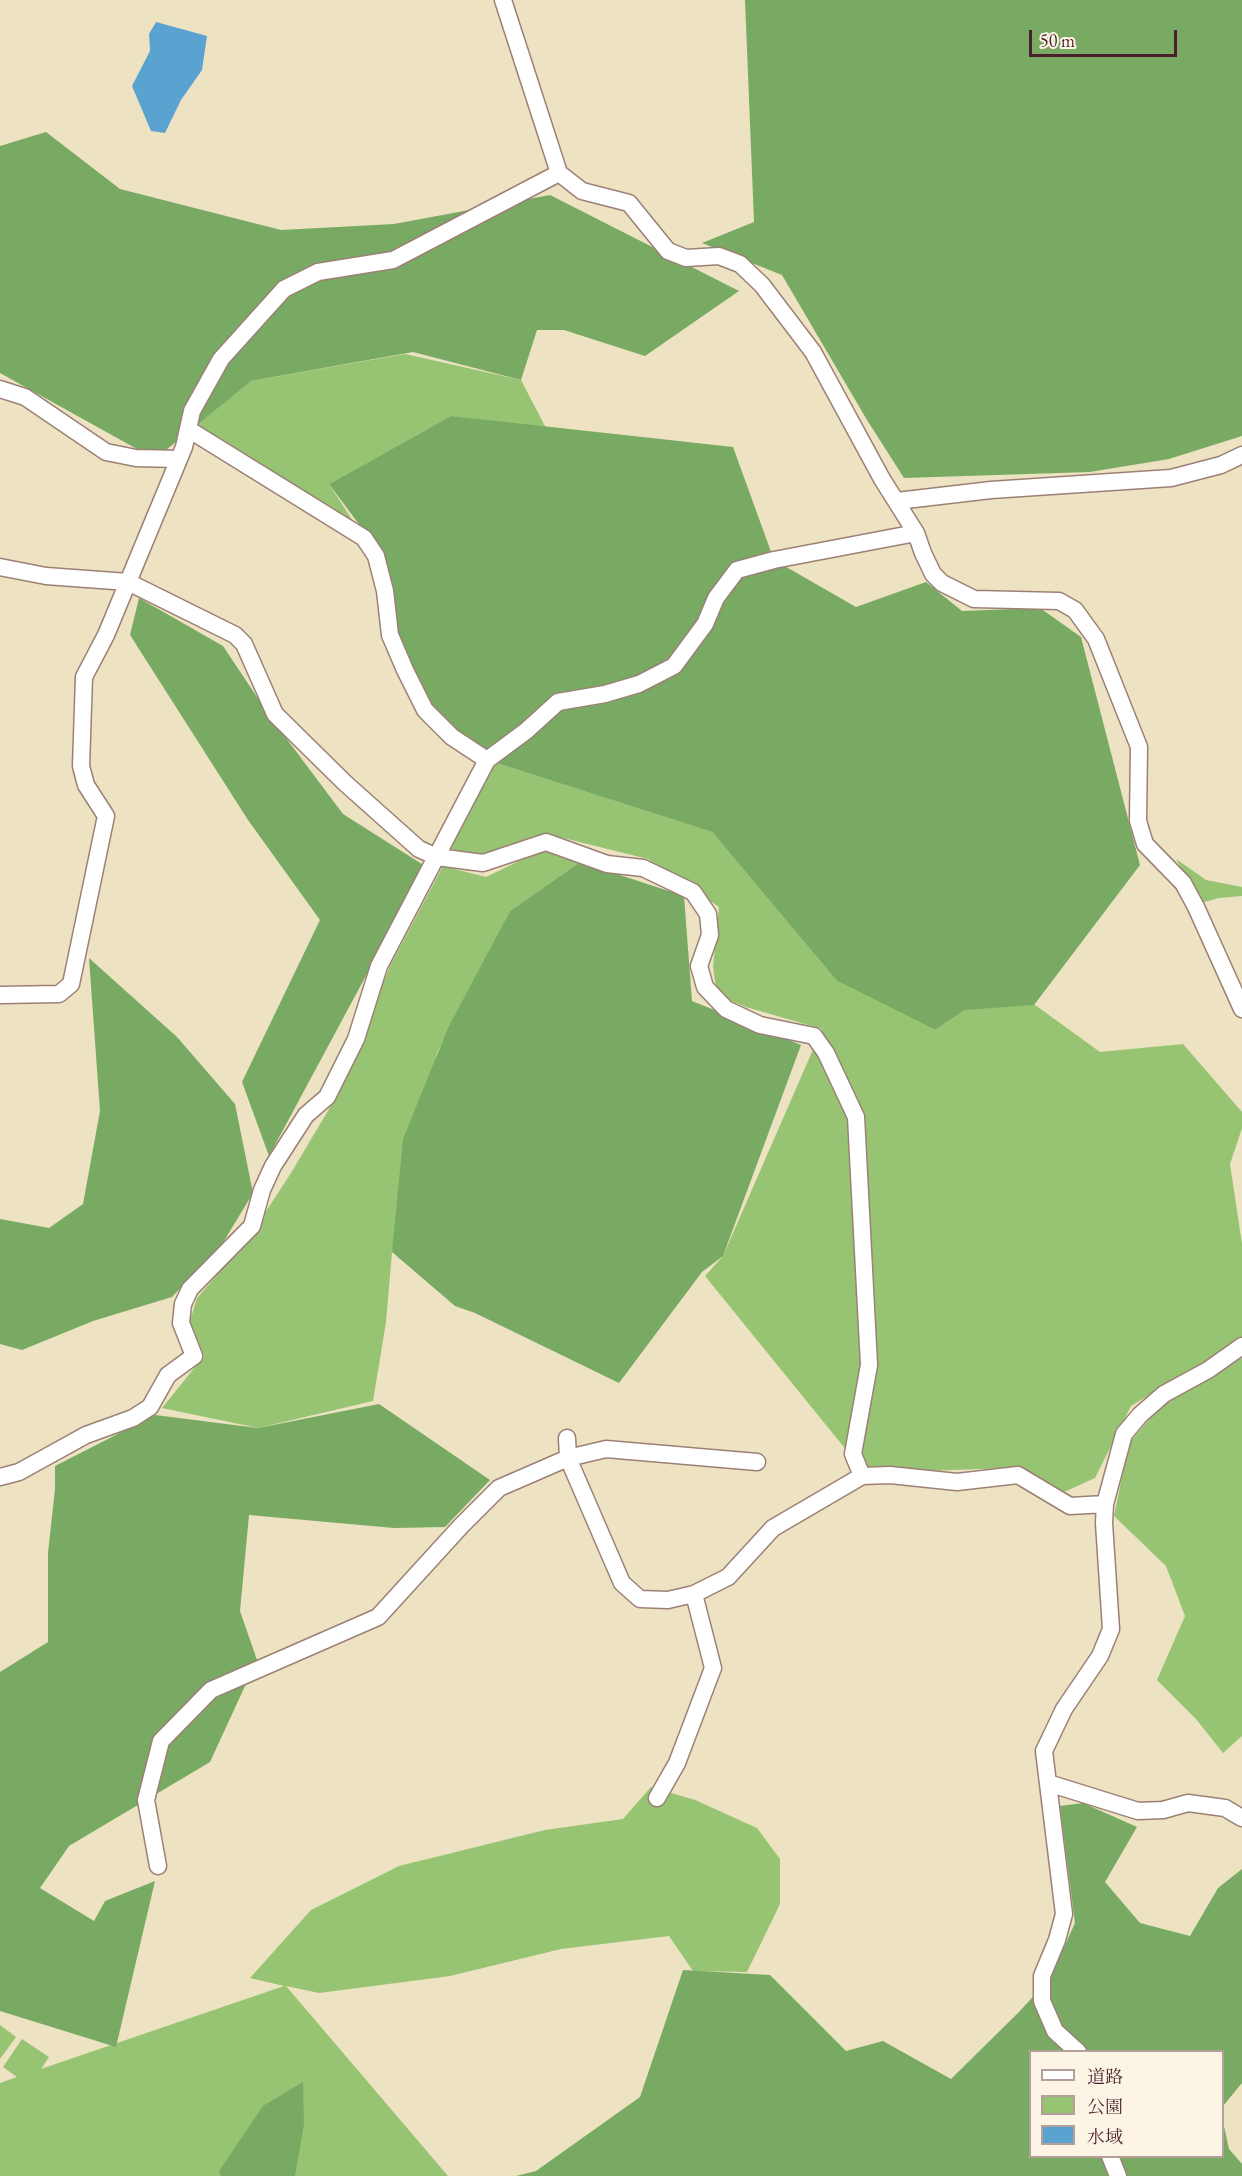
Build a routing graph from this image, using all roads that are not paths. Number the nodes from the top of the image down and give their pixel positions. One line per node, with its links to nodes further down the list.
1 (503, 0): 2 (street)
2 (559, 173): 4 (street); 7 (street)
3 (0, 389): 6 (street)
4 (188, 429): 6 (street); 11 (street)
5 (1242, 455): 7 (street)
6 (179, 459): 10 (street)
7 (897, 501): 8 (street)
8 (916, 533): 11 (street); 14 (street)
9 (0, 567): 10 (street)
10 (128, 582): 12 (street); 13 (street)
11 (487, 760): 12 (street)
12 (437, 857): 19 (street); 20 (street)
13 (0, 995)
14 (1242, 1009)
15 (1242, 1346): 21 (street)
16 (567, 1438): 17 (street)
17 (568, 1458): 18 (street); 22 (street); 26 (street)
18 (757, 1462)
19 (862, 1476): 21 (street); 22 (street)
20 (0, 1477)
21 (1105, 1504): 23 (street)
22 (694, 1594): 24 (street)
23 (1048, 1783): 25 (street); 27 (street)
24 (657, 1798)
25 (1242, 1818)
26 (158, 1866)
27 (1076, 2050)
28 (1110, 2158): 29 (street)
29 (1118, 2176)

